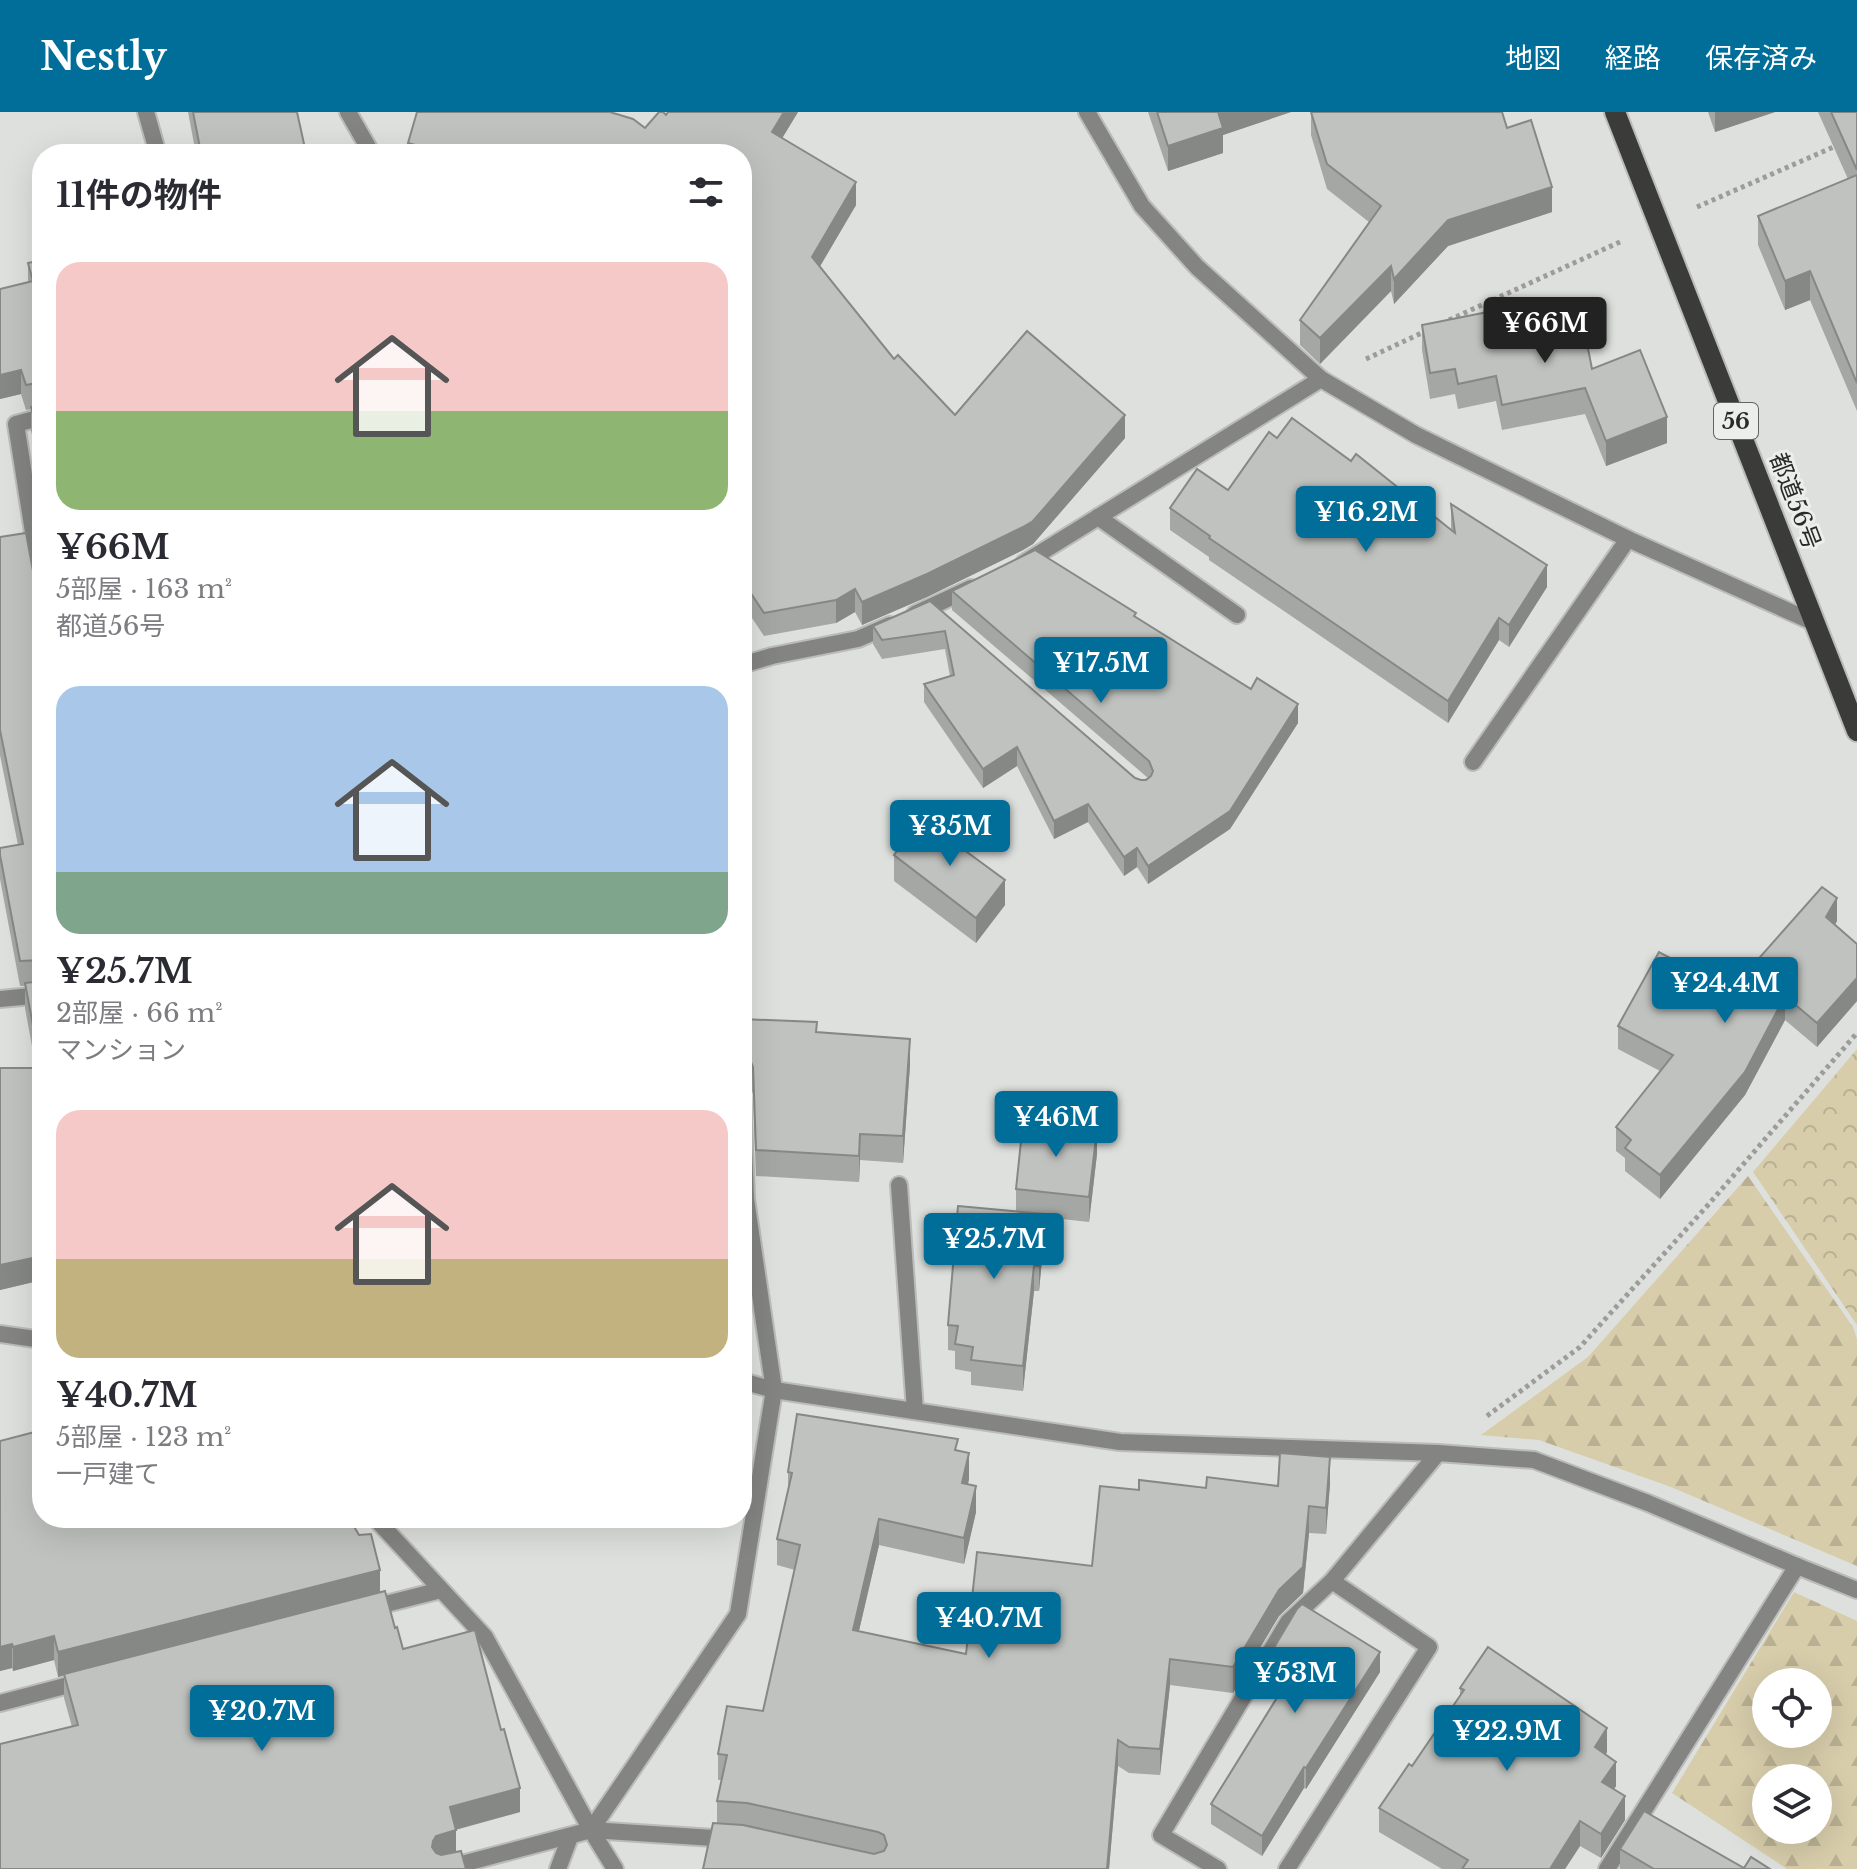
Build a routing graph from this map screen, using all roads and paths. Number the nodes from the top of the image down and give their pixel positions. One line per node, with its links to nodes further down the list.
1 (146, 112): 6 (street)
2 (348, 112): 7 (street)
3 (1087, 112): 11 (street)
4 (1615, 112): 8 (main road, 都道56号 / 56)
5 (1843, 142): 8 (path)
6 (155, 144)
7 (366, 144)
8 (1659, 224): 9 (path); 19 (main road, 都道56号 / 56)
9 (1448, 321)
10 (1434, 327): 11 (path)
11 (1321, 379): 13 (street); 15 (street)
12 (32, 420): 14 (street)
13 (1098, 517): 16 (street); 18 (street)
14 (32, 526)
15 (1628, 539): 19 (street); 22 (street)
16 (1015, 567)
17 (987, 580): 20 (street)
18 (1237, 615)
19 (1815, 623): 21 (main road, 都道56号 / 56)
20 (752, 662)
21 (1857, 731)
22 (1473, 762)
23 (32, 996): 24 (street)
24 (0, 999)
25 (1857, 1033): 33 (path)
26 (899, 1185): 32 (street)
27 (752, 1240): 31 (street)
28 (0, 1334): 29 (street)
29 (32, 1339)
30 (752, 1384): 31 (street)
31 (774, 1390): 32 (street); 34 (street)
32 (915, 1411): 33 (street)
33 (1438, 1453): 37 (street); 38 (street)
34 (752, 1527)
35 (384, 1528): 39 (street)
36 (752, 1528): 44 (street)
37 (1797, 1566): 40 (street); 52 (street)
38 (1332, 1581): 50 (street); 51 (street)
39 (441, 1590): 41 (street); 44 (street)
40 (1857, 1590)
41 (350, 1613)
42 (106, 1676): 43 (street)
43 (0, 1703)
44 (591, 1830): 45 (street); 46 (street); 49 (street)
45 (570, 1837): 47 (street); 48 (street)
46 (745, 1840)
47 (443, 1869)
48 (558, 1869)
49 (615, 1869)
50 (1218, 1869)
51 (1287, 1869)
52 (1607, 1869)

